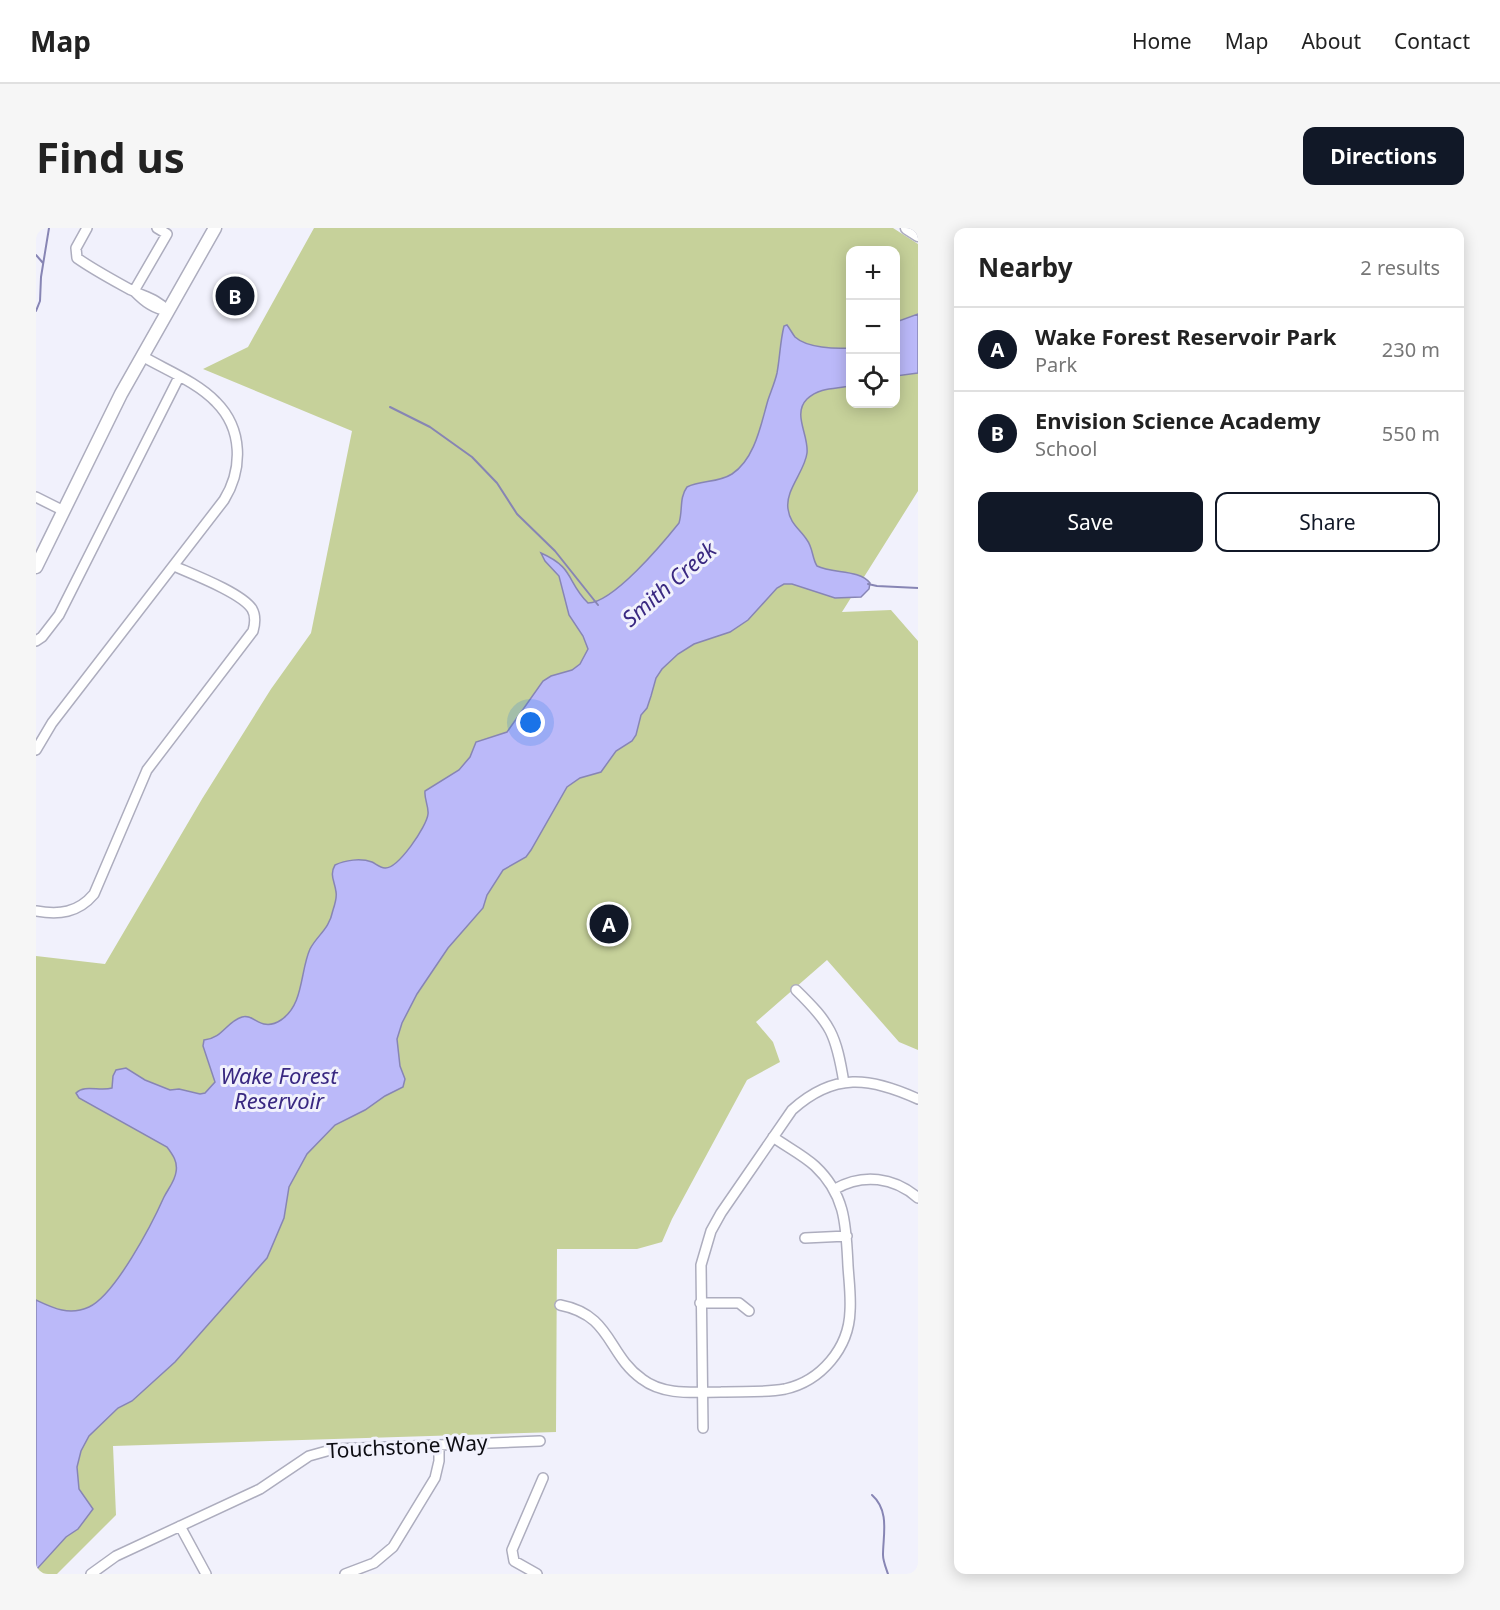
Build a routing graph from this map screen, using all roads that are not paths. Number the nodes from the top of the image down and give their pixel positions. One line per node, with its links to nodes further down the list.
1 (87, 228): 6 (street)
2 (157, 228): 6 (street)
3 (215, 228): 7 (main road)
4 (907, 228): 5 (main road)
5 (918, 235)
6 (134, 291): 7 (street)
7 (168, 311): 8 (main road)
8 (142, 356): 9 (street); 11 (main road)
9 (178, 377): 12 (street); 14 (street)
10 (36, 497): 11 (street)
11 (64, 511): 13 (main road)
12 (174, 566): 15 (street); 16 (street)
13 (36, 567)
14 (36, 641)
15 (36, 750)
16 (36, 911)
17 (796, 990): 18 (street)
18 (844, 1083): 19 (street); 20 (street)
19 (918, 1099)
20 (773, 1137): 21 (street); 25 (street)
21 (835, 1189): 22 (street); 23 (street)
22 (918, 1198)
23 (847, 1236): 24 (street); 28 (street)
24 (805, 1238)
25 (700, 1303): 27 (street); 28 (street)
26 (560, 1305): 28 (street)
27 (749, 1311)
28 (702, 1392): 29 (street)
29 (703, 1428)
30 (540, 1441): 31 (street, Touchstone Way)
31 (439, 1445): 33 (street, Touchstone Way); 36 (street)
32 (543, 1478): 37 (street)
33 (180, 1526): 34 (street, Touchstone Way); 35 (street)
34 (91, 1574)
35 (206, 1574)
36 (345, 1574)
37 (537, 1574)

